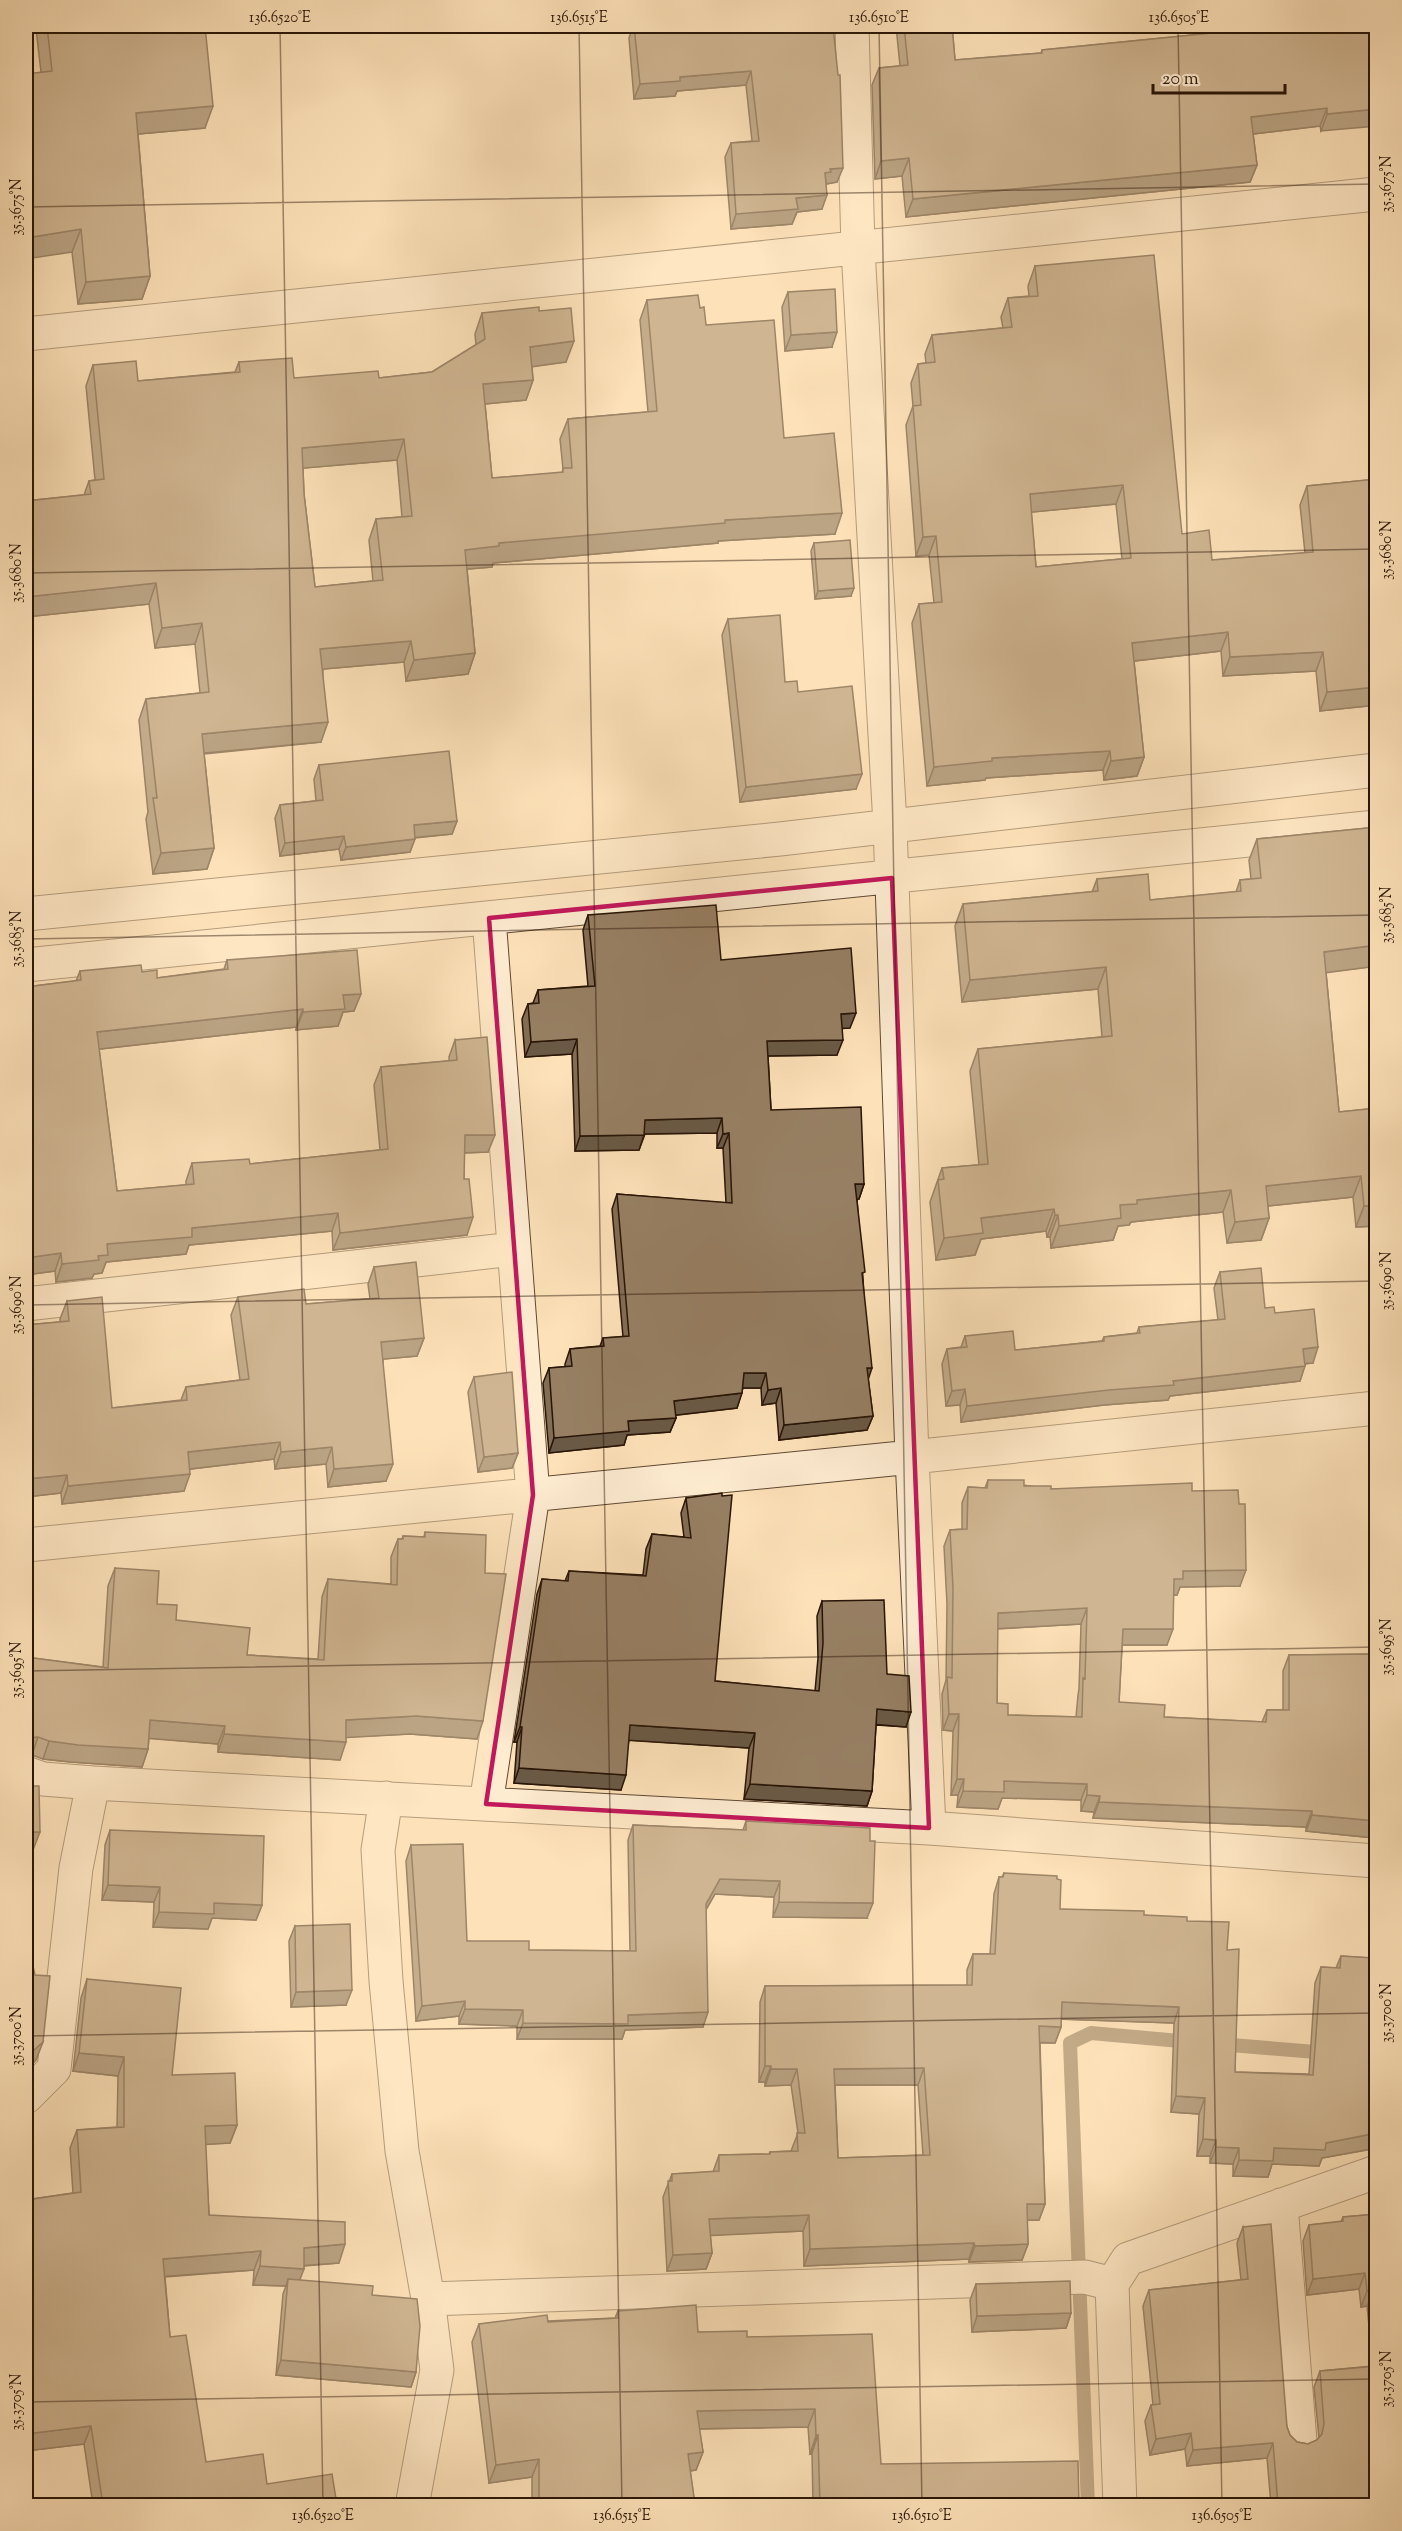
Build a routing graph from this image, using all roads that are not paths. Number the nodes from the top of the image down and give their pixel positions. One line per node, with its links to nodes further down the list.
1 (852, 26): 3 (street)
2 (1377, 194): 3 (street)
3 (858, 249): 4 (street); 6 (street)
4 (26, 333)
5 (1377, 770): 6 (street)
6 (890, 825): 8 (street); 9 (street)
7 (1377, 827): 8 (street)
8 (892, 878): 10 (street); 15 (street)
9 (26, 914)
10 (489, 918): 11 (street); 12 (street)
11 (26, 965)
12 (514, 1249): 13 (street); 16 (street)
13 (26, 1304)
14 (1377, 1408): 15 (street)
15 (912, 1458): 16 (street); 22 (street)
16 (534, 1495): 17 (street); 21 (street)
17 (26, 1545)
18 (26, 1773): 19 (street)
19 (93, 1784): 20 (street); 24 (street)
20 (386, 1798): 21 (street); 28 (street)
21 (486, 1804): 22 (street)
22 (929, 1828): 23 (street)
23 (1377, 1861)
24 (26, 2097)
25 (1377, 2172): 26 (street)
26 (1281, 2205): 27 (street); 29 (street)
27 (1112, 2284): 28 (street); 31 (street)
28 (428, 2299): 30 (street)
29 (1300, 2441)
30 (412, 2505)
31 (1120, 2505)

